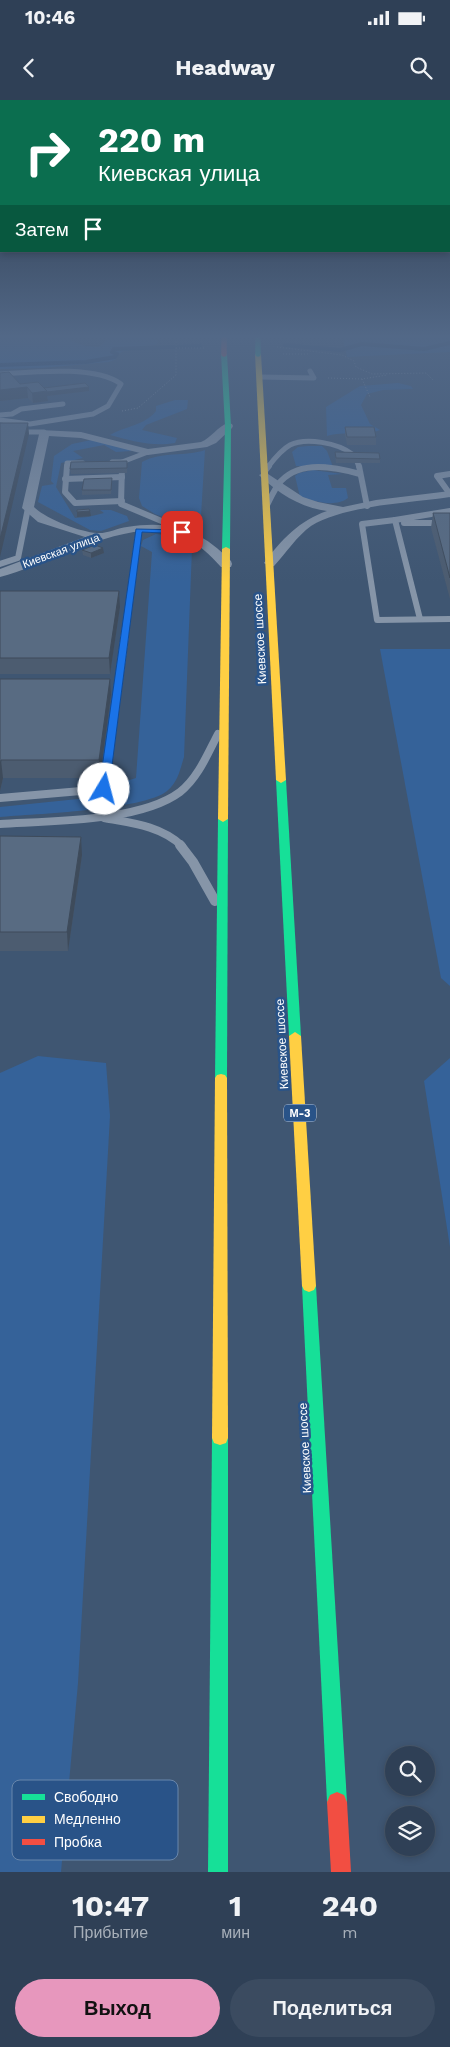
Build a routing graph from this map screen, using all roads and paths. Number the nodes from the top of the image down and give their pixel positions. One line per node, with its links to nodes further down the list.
1 (78, 417): 4 (lane)
2 (227, 417): 5 (highway, bridge)
3 (262, 417): 12 (highway, Киевское шоссе / М-3)
4 (0, 420)
5 (228, 426): 8 (street); 31 (highway)
6 (0, 432): 7 (lane)
7 (44, 432): 8 (street); 22 (street)
8 (148, 452): 11 (lane)
9 (92, 462): 16 (lane)
10 (107, 462): 11 (lane)
11 (122, 462): 15 (lane)
12 (265, 473): 13 (lane); 17 (street); 20 (highway, Киевское шоссе / М-3)
13 (360, 474): 17 (lane); 21 (lane)
14 (450, 474): 18 (lane)
15 (117, 476): 16 (lane); 19 (lane)
16 (66, 478): 19 (lane)
17 (278, 487): 20 (lane); 21 (street)
18 (450, 494): 21 (street)
19 (122, 501): 27 (lane)
20 (267, 506): 29 (highway, Киевское шоссе / М-3)
21 (361, 507): 29 (street)
22 (28, 508): 28 (street); 30 (lane)
23 (450, 512): 24 (lane)
24 (395, 522): 25 (lane); 35 (lane); 35 (lane)
25 (450, 523)
26 (139, 530): 27 (street, Киевская улица); 28 (street, Киевская улица); 34 (lane)
27 (182, 532): 31 (street)
28 (96, 537): 32 (street, Киевская улица)
29 (270, 563): 45 (highway, Киевское шоссе / М-3)
30 (0, 564)
31 (226, 564): 39 (highway)
32 (0, 573)
33 (120, 600): 34 (lane)
34 (130, 600): 38 (lane)
35 (420, 619): 36 (lane)
36 (450, 619)
37 (108, 685): 38 (lane)
38 (118, 685): 40 (lane)
39 (223, 723): 41 (lane); 43 (highway)
40 (0, 798)
41 (98, 817): 42 (lane); 43 (lane)
42 (0, 824)
43 (222, 914): 44 (highway)
44 (218, 1872)
45 (342, 1872)

